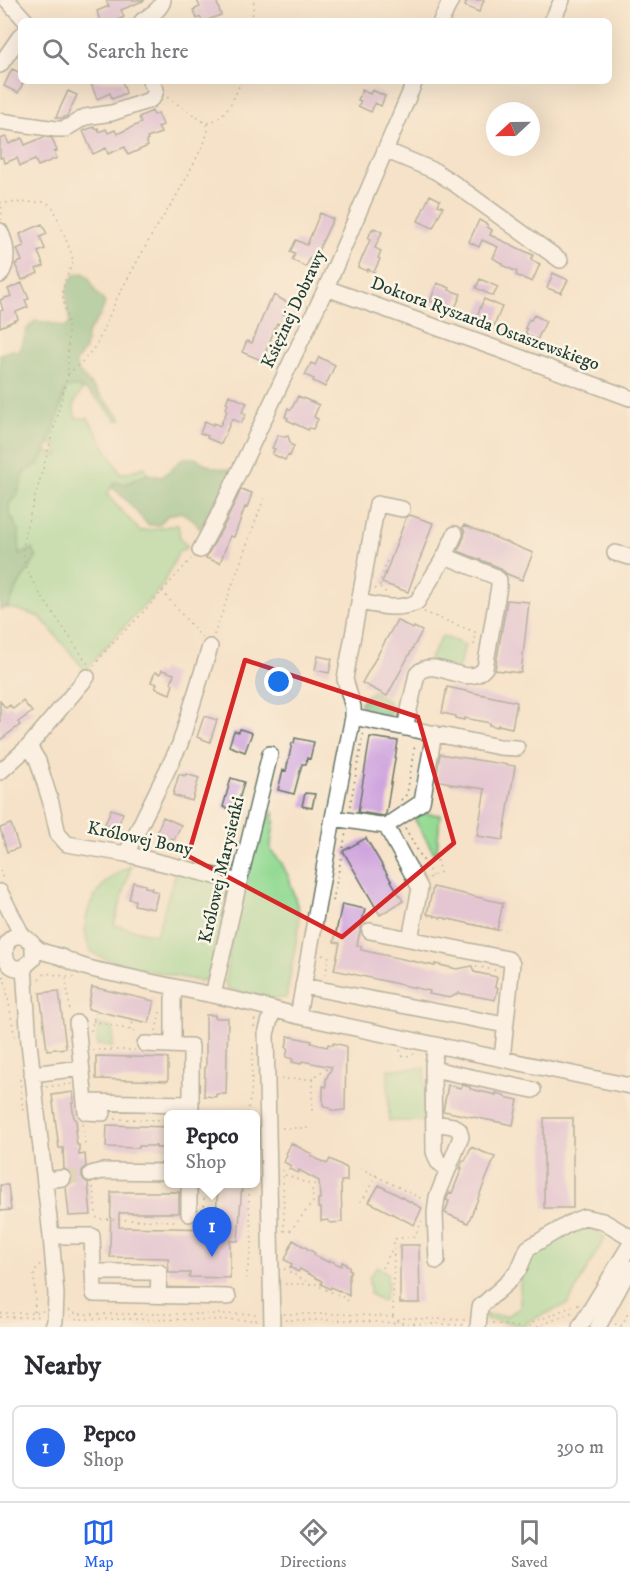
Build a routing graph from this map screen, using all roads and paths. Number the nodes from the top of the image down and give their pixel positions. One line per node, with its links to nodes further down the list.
1 (7, 0): 6 (street); 7 (street)
2 (163, 0): 8 (street)
3 (254, 0): 9 (path)
4 (451, 0): 10 (street)
5 (562, 0): 11 (street)
6 (0, 3)
7 (23, 18)
8 (146, 18)
9 (252, 18)
10 (442, 18)
11 (553, 18)
12 (18, 39): 13 (street)
13 (0, 65)
14 (240, 84): 18 (path)
15 (414, 84): 19 (street, Księżnej Dobrawy)
16 (153, 86): 17 (street); 18 (path)
17 (0, 121)
18 (207, 124): 25 (path)
19 (385, 150): 22 (street); 24 (street, Księżnej Dobrawy)
20 (0, 202): 21 (path); 25 (path)
21 (1, 228): 23 (street)
22 (560, 260)
23 (0, 275)
24 (326, 288): 26 (street, Doktora Ryszarda Ostaszewskiego); 30 (street, Księżnej Dobrawy)
25 (68, 374): 38 (path)
26 (630, 398)
27 (264, 498): 37 (path)
28 (402, 509): 34 (street)
29 (455, 534): 31 (street)
30 (200, 550): 33 (path)
31 (445, 556): 34 (street); 40 (street)
32 (388, 557): 34 (path)
33 (162, 591): 37 (path); 38 (path)
34 (361, 597): 39 (street)
35 (423, 609): 36 (path)
36 (473, 646)
37 (210, 647): 52 (street)
38 (89, 674): 43 (street)
39 (353, 717): 40 (street); 48 (street)
40 (405, 728): 41 (street)
41 (434, 734): 44 (street); 50 (street)
42 (415, 744): 47 (path)
43 (28, 746): 46 (street); 52 (street, Królowej Bony)
44 (517, 748)
45 (270, 754): 55 (street, Królowej Marysieńki)
46 (0, 772)
47 (400, 801)
48 (333, 818): 50 (street); 68 (street)
49 (403, 824): 53 (path)
50 (386, 826): 59 (street)
51 (435, 852): 53 (path)
52 (126, 854): 55 (street, Królowej Bony)
53 (432, 877): 54 (path)
54 (427, 879)
55 (239, 882): 70 (street, Królowej Marysieńki)
56 (0, 894): 60 (street)
57 (505, 930): 59 (path)
58 (370, 931): 59 (street)
59 (411, 932): 77 (street)
60 (21, 941): 63 (street); 63 (street); 64 (street)
61 (315, 953): 66 (path)
62 (472, 965): 65 (path)
63 (16, 967): 64 (street); 81 (street); 81 (path)
64 (82, 972): 67 (path); 69 (street)
65 (504, 972)
66 (325, 977)
67 (38, 980)
68 (303, 986): 73 (street); 77 (street)
69 (175, 988): 70 (street); 83 (street)
70 (213, 995): 72 (street)
71 (161, 1004): 80 (path)
72 (271, 1015): 73 (street); 78 (path); 149 (street)
73 (298, 1016): 87 (street)
74 (93, 1021): 79 (path)
75 (133, 1021): 79 (path)
76 (77, 1023): 85 (street)
77 (505, 1025): 88 (street)
78 (254, 1027)
79 (131, 1031): 82 (path)
80 (156, 1031)
81 (22, 1040): 90 (street)
82 (142, 1042): 83 (street); 85 (path)
83 (172, 1045): 97 (street)
84 (253, 1048): 98 (path)
85 (79, 1050): 91 (street)
86 (400, 1050): 87 (path)
87 (434, 1057): 88 (street); 95 (street); 103 (street)
88 (502, 1059): 94 (street)
89 (330, 1070): 93 (path)
90 (31, 1075): 91 (street); 91 (path); 101 (path); 114 (street)
91 (80, 1076): 96 (street)
92 (274, 1079): 93 (path)
93 (312, 1079): 99 (path)
94 (630, 1086)
95 (533, 1090)
96 (85, 1102): 97 (street); 100 (street)
97 (191, 1109)
98 (248, 1110)
99 (312, 1114)
100 (109, 1116): 102 (path)
101 (24, 1120)
102 (164, 1120)
103 (434, 1123): 107 (street); 107 (street)
104 (275, 1128): 105 (path)
105 (308, 1128)
106 (360, 1168): 112 (path)
107 (448, 1170): 132 (street)
108 (378, 1171): 112 (path)
109 (164, 1172): 110 (street)
110 (91, 1174): 125 (path)
111 (283, 1174): 116 (path)
112 (375, 1176): 121 (path); 122 (path)
113 (63, 1178): 114 (street)
114 (45, 1180): 127 (street)
115 (318, 1184): 116 (path)
116 (312, 1185): 126 (path)
117 (189, 1188): 125 (street)
118 (205, 1188): 125 (path)
119 (249, 1188): 137 (path)
120 (416, 1191): 121 (path)
121 (414, 1195): 123 (path)
122 (360, 1201)
123 (424, 1204)
124 (423, 1217): 130 (path)
125 (187, 1219)
126 (277, 1231)
127 (51, 1236): 136 (street); 144 (street)
128 (630, 1237): 151 (street)
129 (630, 1245): 153 (street)
130 (394, 1246): 134 (path); 148 (path)
131 (44, 1259): 147 (path)
132 (437, 1260)
133 (277, 1266): 139 (path)
134 (382, 1268)
135 (630, 1268): 154 (street)
136 (93, 1272): 140 (street); 140 (street)
137 (246, 1279)
138 (278, 1284): 139 (path)
139 (312, 1284): 142 (path)
140 (158, 1295): 141 (street)
141 (228, 1297)
142 (350, 1303)
143 (579, 1305): 152 (path)
144 (56, 1310): 147 (path); 149 (path); 150 (street)
145 (630, 1310): 155 (path)
146 (0, 1313): 147 (path)
147 (34, 1313)
148 (393, 1317): 149 (path); 151 (path)
149 (272, 1321)
150 (53, 1327)
151 (478, 1327)
152 (530, 1327)
153 (580, 1327)
154 (598, 1327)
155 (621, 1327)

